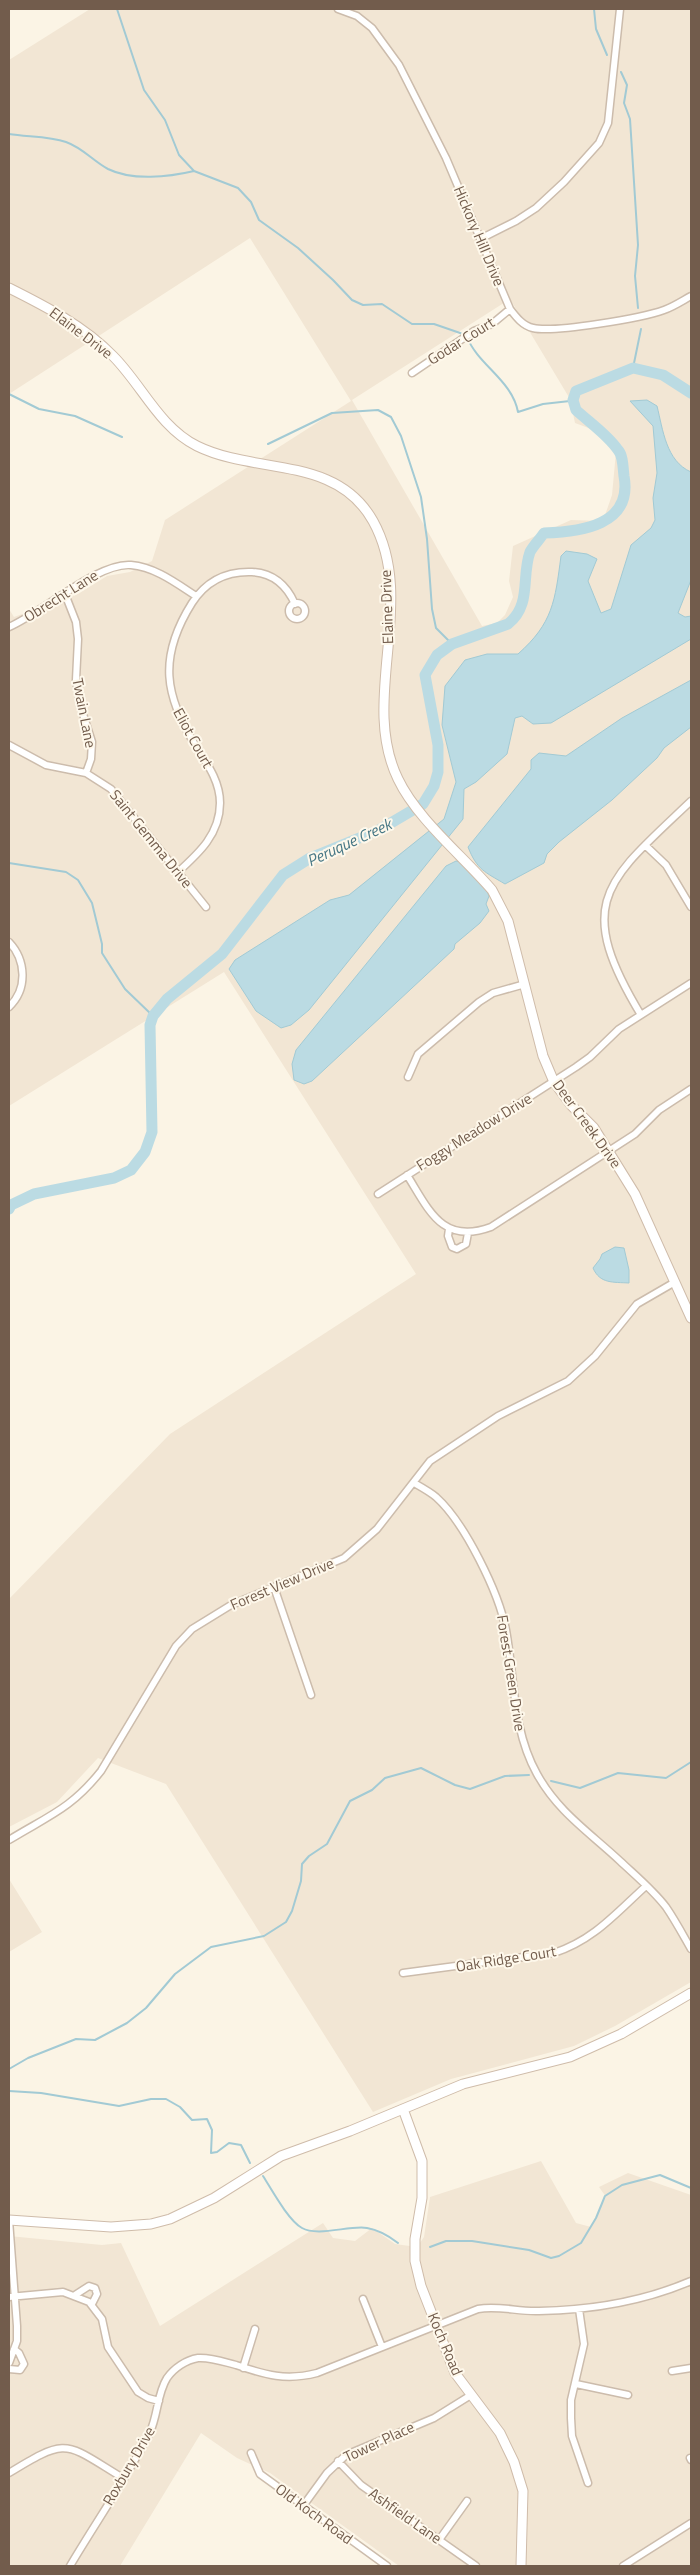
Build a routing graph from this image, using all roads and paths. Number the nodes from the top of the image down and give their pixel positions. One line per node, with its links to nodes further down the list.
1 (338, 9): 3 (street, Hickory Hill Drive)
2 (620, 9): 3 (street)
3 (480, 238): 6 (street, Hickory Hill Drive)
4 (9, 288): 19 (street, Elaine Drive)
5 (691, 296): 6 (street, Hickory Hill Drive)
6 (510, 309): 7 (street, Godar Court)
7 (412, 373)
8 (65, 594): 9 (street, Obrecht Lane); 11 (street, Obrecht Lane); 13 (street, Twain Lane)
9 (196, 596): 10 (street, Eliot Court); 16 (street, Eliot Court)
10 (295, 604)
11 (9, 627)
12 (9, 745): 13 (street, Saint Gemma Drive)
13 (86, 773): 16 (street, Saint Gemma Drive)
14 (691, 801): 15 (street)
15 (645, 845): 18 (street); 24 (street)
16 (178, 872): 17 (street, Saint Gemma Drive)
17 (206, 907)
18 (691, 907)
19 (508, 921): 22 (street, Deer Creek Drive)
20 (9, 942): 23 (street)
21 (691, 982): 24 (street, Foggy Meadow Drive)
22 (525, 984): 25 (street); 26 (street, Deer Creek Drive)
23 (9, 1007)
24 (641, 1015): 26 (street, Foggy Meadow Drive)
25 (408, 1077)
26 (554, 1082): 28 (street, Deer Creek Drive); 29 (street, Foggy Meadow Drive)
27 (691, 1089): 28 (street)
28 (609, 1151): 32 (street); 33 (street, Deer Creek Drive)
29 (407, 1175): 30 (street, Foggy Meadow Drive); 31 (street)
30 (378, 1194)
31 (449, 1229): 32 (street); 32 (street)
32 (468, 1233)
33 (675, 1282): 34 (street, Deer Creek Drive); 35 (street, Forest View Drive)
34 (691, 1318)
35 (414, 1483): 36 (street, Forest View Drive); 39 (street, Forest Green Drive)
36 (274, 1587): 37 (street); 38 (street, Forest View Drive)
37 (311, 1694)
38 (9, 1840)
39 (646, 1886): 40 (street, Forest Green Drive); 41 (street, Oak Ridge Court)
40 (691, 1949)
41 (403, 1973)
42 (691, 1992): 43 (street)
43 (403, 2109): 44 (street); 51 (street, Koch Road)
44 (9, 2220): 47 (street)
45 (691, 2281): 50 (street, Roxbury Drive)
46 (75, 2295): 47 (street); 49 (street); 49 (street)
47 (11, 2296): 54 (street)
48 (363, 2299): 53 (street)
49 (92, 2304): 63 (street)
50 (579, 2309): 51 (street, Roxbury Drive); 60 (street)
51 (436, 2325): 53 (street, Roxbury Drive); 61 (street, Koch Road)
52 (254, 2329): 56 (street)
53 (382, 2347): 56 (street, Roxbury Drive)
54 (14, 2349): 55 (street); 58 (street)
55 (9, 2362)
56 (243, 2368): 63 (street, Roxbury Drive)
57 (691, 2368): 59 (street)
58 (9, 2370)
59 (672, 2371)
60 (576, 2384): 62 (street); 68 (street)
61 (470, 2395): 65 (street, Tower Place); 76 (street, Koch Road)
62 (628, 2395)
63 (160, 2401): 67 (street, Roxbury Drive)
64 (252, 2453): 70 (street, Old Koch Road)
65 (338, 2461): 70 (street, Tower Place); 72 (street, Ashfield Lane)
66 (9, 2473): 67 (street)
67 (123, 2478): 73 (street, Roxbury Drive)
68 (588, 2483)
69 (467, 2501): 72 (street)
70 (303, 2506): 74 (street, Old Koch Road)
71 (691, 2523): 77 (street)
72 (439, 2540): 75 (street, Ashfield Lane)
73 (70, 2566)
74 (387, 2566)
75 (476, 2566)
76 (521, 2566)
77 (624, 2566)

